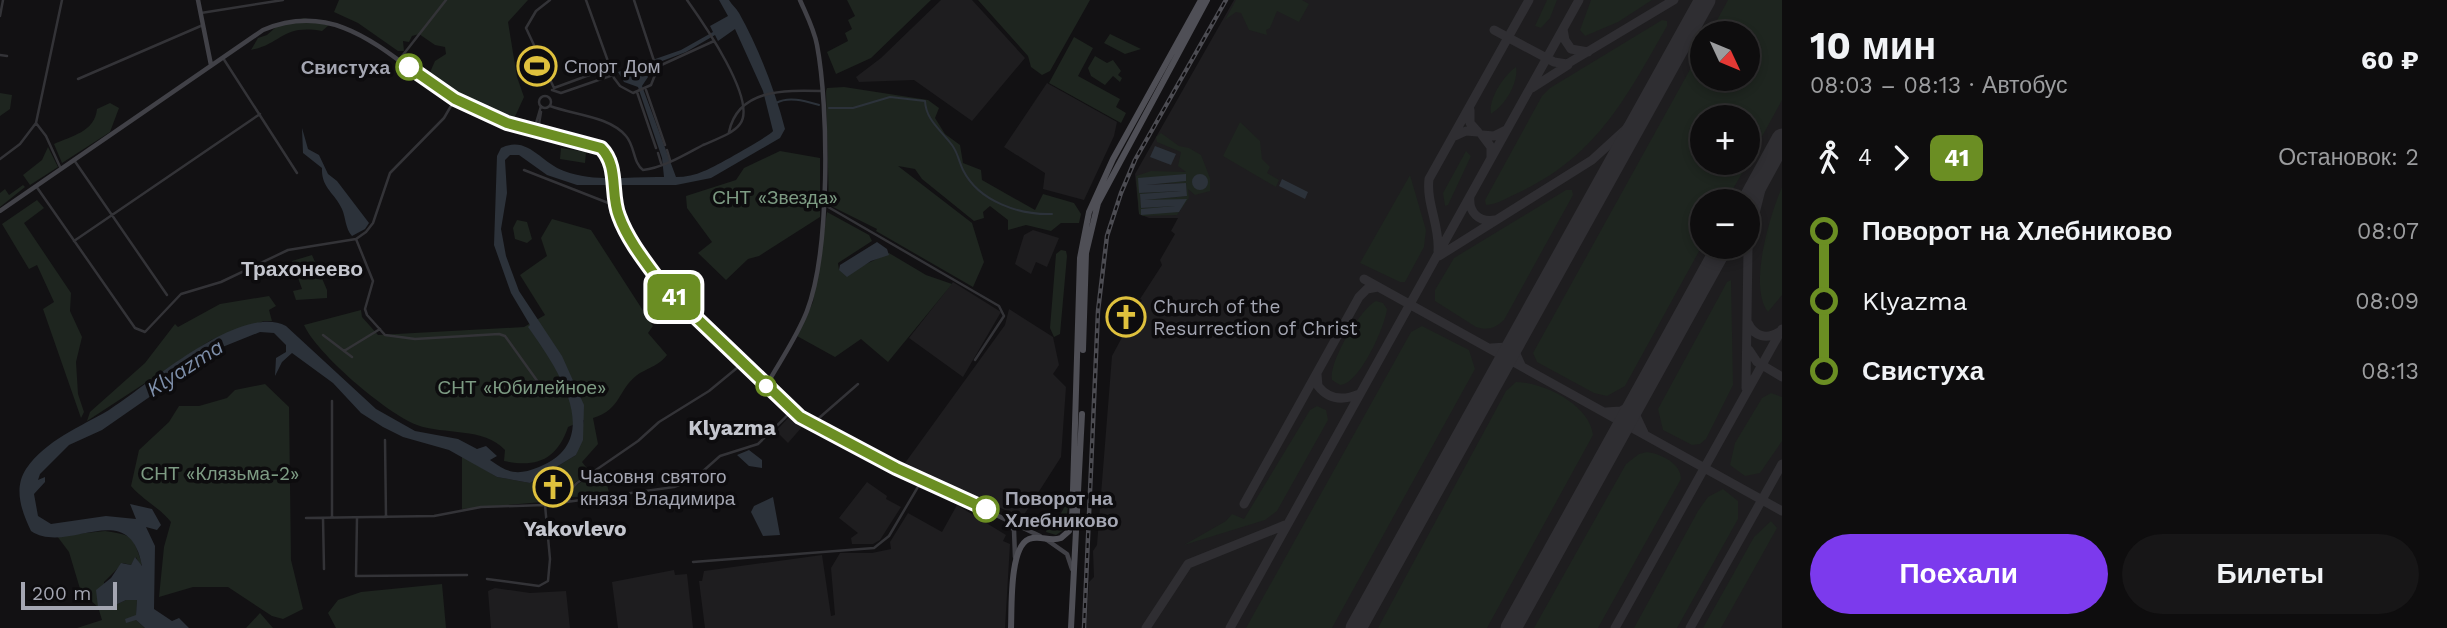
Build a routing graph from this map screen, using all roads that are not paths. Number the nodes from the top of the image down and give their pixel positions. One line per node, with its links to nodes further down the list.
1 (3, 0): 14 (street)
2 (62, 0): 36 (street)
3 (198, 0): 13 (main road)
4 (283, 0): 13 (street)
5 (446, 0): 20 (street)
6 (549, 0): 26 (street)
7 (586, 0): 23 (street)
8 (634, 0): 22 (street)
9 (687, 0): 16 (street)
10 (800, 0): 28 (main road)
11 (1200, 0): 76 (main road)
12 (1207, 0): 82 (main road)
13 (201, 13): 15 (main road)
14 (0, 16)
15 (203, 25): 21 (main road); 25 (street)
16 (713, 39): 22 (street); 32 (street)
17 (0, 55): 18 (street)
18 (7, 56)
19 (222, 57): 20 (main road); 21 (main road); 35 (street)
20 (400, 60): 31 (main road)
21 (211, 65): 40 (main road)
22 (656, 66): 27 (street)
23 (611, 67): 24 (street); 26 (street)
24 (613, 75): 26 (street); 29 (street)
25 (78, 79)
26 (553, 89): 30 (street)
27 (645, 90): 29 (street); 41 (street)
28 (821, 91): 32 (street); 47 (main road)
29 (638, 92): 42 (street)
30 (549, 97): 33 (street); 34 (street)
31 (455, 99): 38 (main road); 51 (street)
32 (744, 103): 37 (street); 37 (street)
33 (550, 106): 34 (street); 42 (street)
34 (542, 107): 38 (street)
35 (260, 114): 45 (street); 50 (street)
36 (36, 123): 39 (street); 43 (street)
37 (729, 132): 41 (street)
38 (535, 133): 48 (main road)
39 (0, 159)
40 (74, 160): 43 (main road); 50 (street)
41 (670, 160): 42 (street)
42 (662, 164)
43 (61, 169): 46 (main road)
44 (524, 170): 48 (street)
45 (297, 173)
46 (36, 186): 49 (main road); 52 (street)
47 (823, 204): 58 (street); 62 (main road)
48 (616, 206): 59 (main road)
49 (0, 211)
50 (112, 215): 52 (street); 53 (street)
51 (356, 239): 52 (street); 54 (street)
52 (74, 241)
53 (167, 295)
54 (380, 329): 56 (street); 60 (street)
55 (323, 335): 56 (street)
56 (344, 351): 57 (street)
57 (352, 357)
58 (975, 360)
59 (743, 363): 62 (main road); 68 (street)
60 (538, 382)
61 (858, 384): 65 (street)
62 (766, 386): 64 (main road)
63 (332, 401): 74 (street)
64 (792, 411): 65 (main road); 68 (street)
65 (811, 425): 67 (main road)
66 (385, 440): 70 (street)
67 (922, 480): 71 (main road); 78 (street)
68 (569, 501): 69 (street)
69 (545, 505): 70 (street); 81 (street)
70 (386, 517): 75 (street)
71 (1003, 517): 76 (main road); 77 (main road)
72 (306, 518): 73 (street)
73 (323, 518): 74 (street); 79 (street)
74 (332, 518): 75 (street)
75 (357, 518): 80 (street)
76 (1045, 539): 77 (main road); 82 (main road)
77 (1015, 559): 83 (main road)
78 (693, 562)
79 (324, 569)
80 (467, 575)
81 (487, 579)
82 (1074, 580): 84 (main road)
83 (1011, 628)
84 (1070, 628)

